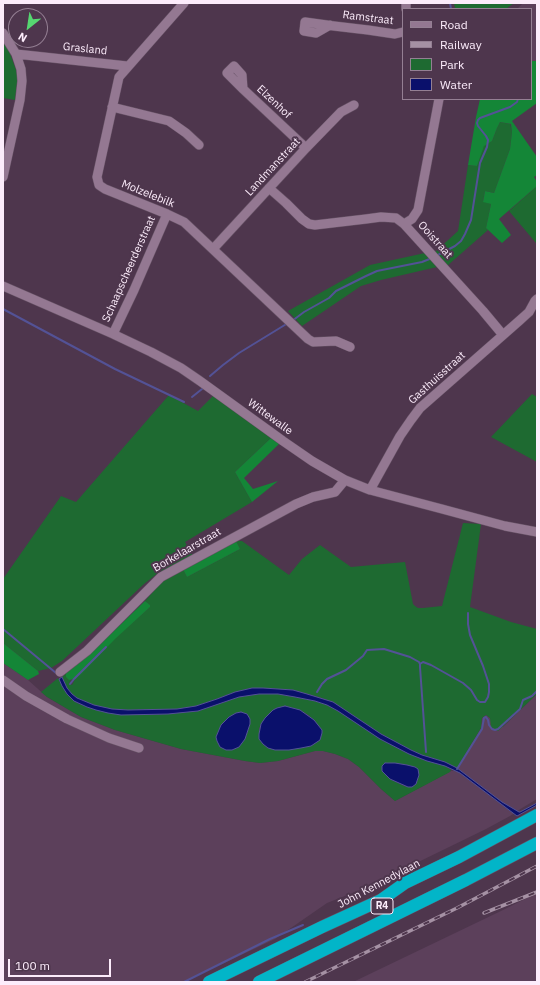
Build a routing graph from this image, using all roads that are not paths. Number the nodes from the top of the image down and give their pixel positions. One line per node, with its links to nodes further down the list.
1 (184, 3): 6 (street, Molzelebilk)
2 (330, 25): 3 (street, Ramstraat)
3 (402, 32)
4 (3, 33): 5 (street)
5 (16, 54): 6 (street, Grasland); 13 (street)
6 (127, 66): 10 (street, Molzelebilk)
7 (243, 89): 12 (street, Elzenhof)
8 (439, 100): 16 (street, Ooistraat)
9 (354, 105): 12 (street, Landmanstraat)
10 (112, 107): 11 (street); 15 (street, Molzelebilk)
11 (199, 145)
12 (306, 148): 14 (street, Landmanstraat)
13 (3, 177)
14 (269, 188): 16 (street); 17 (street, Landmanstraat)
15 (167, 214): 17 (street, Molzelebilk); 20 (street, Schaapscheerderstraat)
16 (404, 224): 21 (street, Ooistraat)
17 (213, 249): 22 (street, Molzelebilk)
18 (3, 286): 20 (street, Wittewalle)
19 (537, 299): 21 (street, Gasthuisstraat)
20 (113, 334): 23 (street, Wittewalle)
21 (503, 335): 24 (street, Gasthuisstraat)
22 (350, 347)
23 (345, 480): 24 (street, Wittewalle); 26 (street, Borkelaarstraat)
24 (370, 490): 25 (street, Wittewalle)
25 (537, 532)
26 (60, 672)
27 (3, 680): 28 (street)
28 (139, 748)
29 (537, 815): 33 (highway, John Kennedylaan / R4)
30 (537, 821): 35 (highway, John Kennedylaan / R4)
31 (537, 843): 36 (highway, R4)
32 (345, 909): 33 (highway)
33 (266, 954): 34 (highway, John Kennedylaan / R4)
34 (209, 982)
35 (222, 982)
36 (259, 982)

